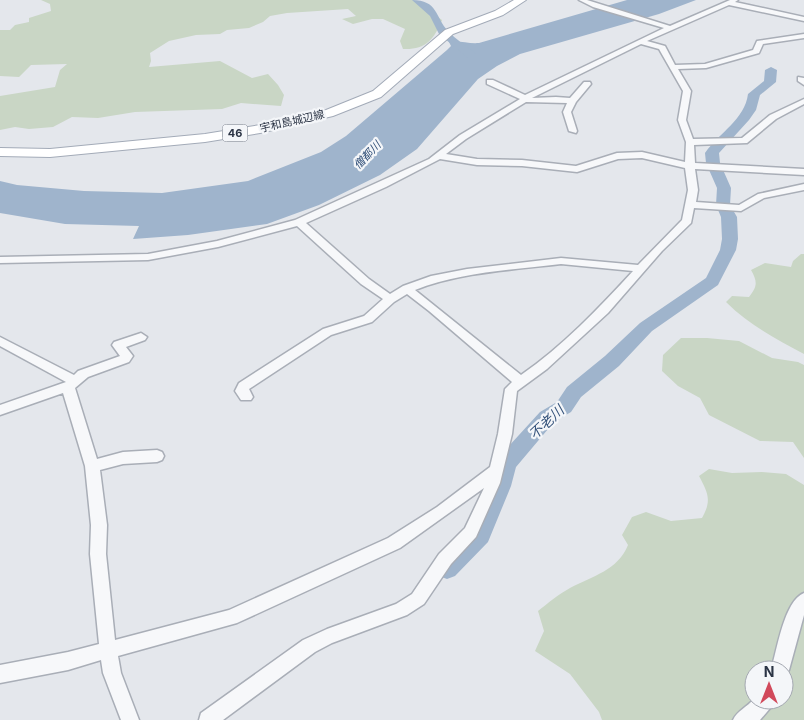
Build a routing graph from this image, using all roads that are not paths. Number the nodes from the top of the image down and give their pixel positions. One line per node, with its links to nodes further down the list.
1 (521, 0): 16 (main road, 宇和島城辺線 / 46)
2 (582, 0): 5 (street)
3 (732, 2): 4 (street); 5 (street)
4 (804, 18)
5 (670, 28): 7 (street)
6 (804, 36): 8 (street)
7 (641, 41): 8 (street); 11 (street)
8 (675, 67): 15 (street)
9 (490, 82): 11 (street)
10 (587, 84): 12 (street)
11 (524, 99): 12 (street); 17 (street)
12 (572, 100): 14 (street)
13 (804, 101): 15 (street)
14 (573, 132)
15 (690, 142): 18 (street)
16 (0, 152)
17 (439, 156): 18 (street); 22 (street)
18 (690, 166): 19 (street); 21 (street)
19 (804, 172)
20 (804, 187): 21 (street)
21 (691, 206): 24 (street)
22 (299, 222): 23 (street); 26 (street)
23 (0, 260)
24 (640, 268): 25 (street); 29 (street)
25 (407, 289): 26 (street); 29 (street)
26 (390, 299): 31 (street)
27 (141, 337): 30 (street)
28 (0, 341): 30 (street)
29 (521, 382): 35 (street)
30 (71, 384): 32 (street); 34 (street)
31 (246, 397)
32 (0, 410)
33 (157, 456): 34 (street)
34 (92, 466): 37 (street)
35 (495, 471): 37 (street); 42 (street)
36 (804, 601): 38 (street)
37 (109, 650): 39 (street); 41 (street)
38 (783, 660)
39 (0, 674)
40 (757, 710): 43 (street)
41 (130, 720)
42 (208, 720)
43 (742, 720)

